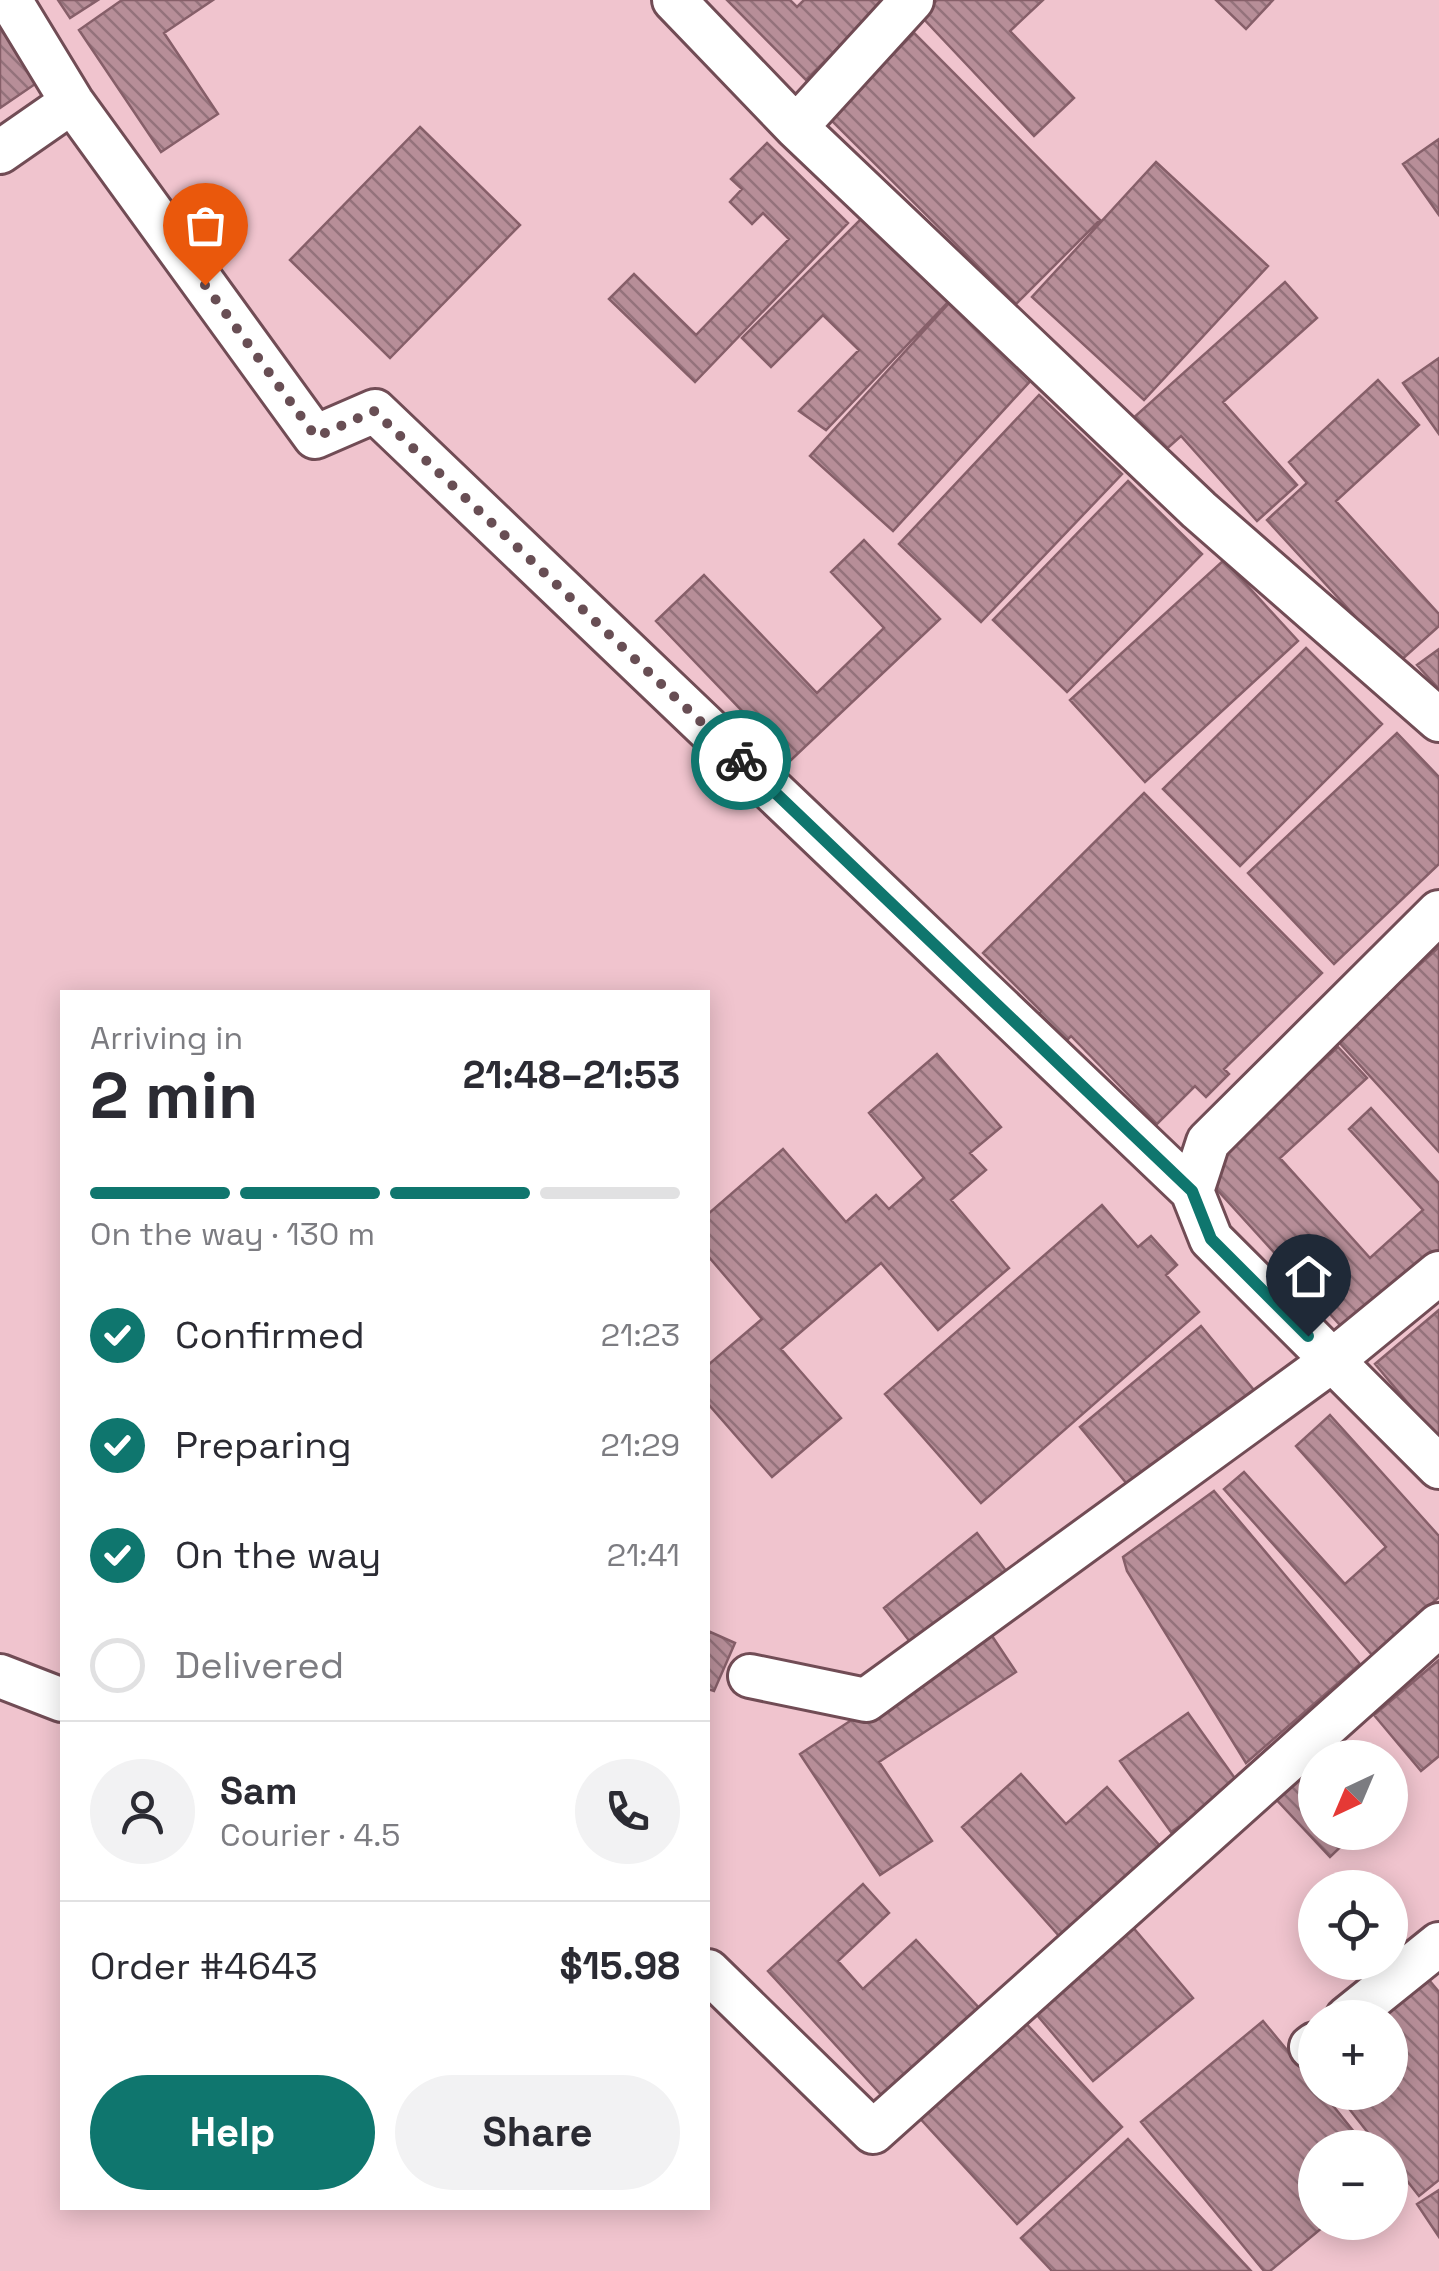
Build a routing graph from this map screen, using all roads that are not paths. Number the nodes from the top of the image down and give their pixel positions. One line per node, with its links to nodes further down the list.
1 (10, 0): 4 (street)
2 (674, 0): 5 (street)
3 (912, 0): 5 (street)
4 (72, 102): 6 (street); 9 (street)
5 (796, 126): 7 (street)
6 (0, 152)
7 (1439, 720)
8 (1439, 912): 9 (street)
9 (1192, 1191): 11 (street)
10 (1439, 1273): 11 (street)
11 (1332, 1360): 12 (street); 15 (street)
12 (1439, 1467)
13 (1439, 1625): 18 (street)
14 (0, 1676): 16 (street)
15 (750, 1676)
16 (60, 1699)
17 (1439, 1944): 19 (street)
18 (710, 1972)
19 (1370, 2000)

